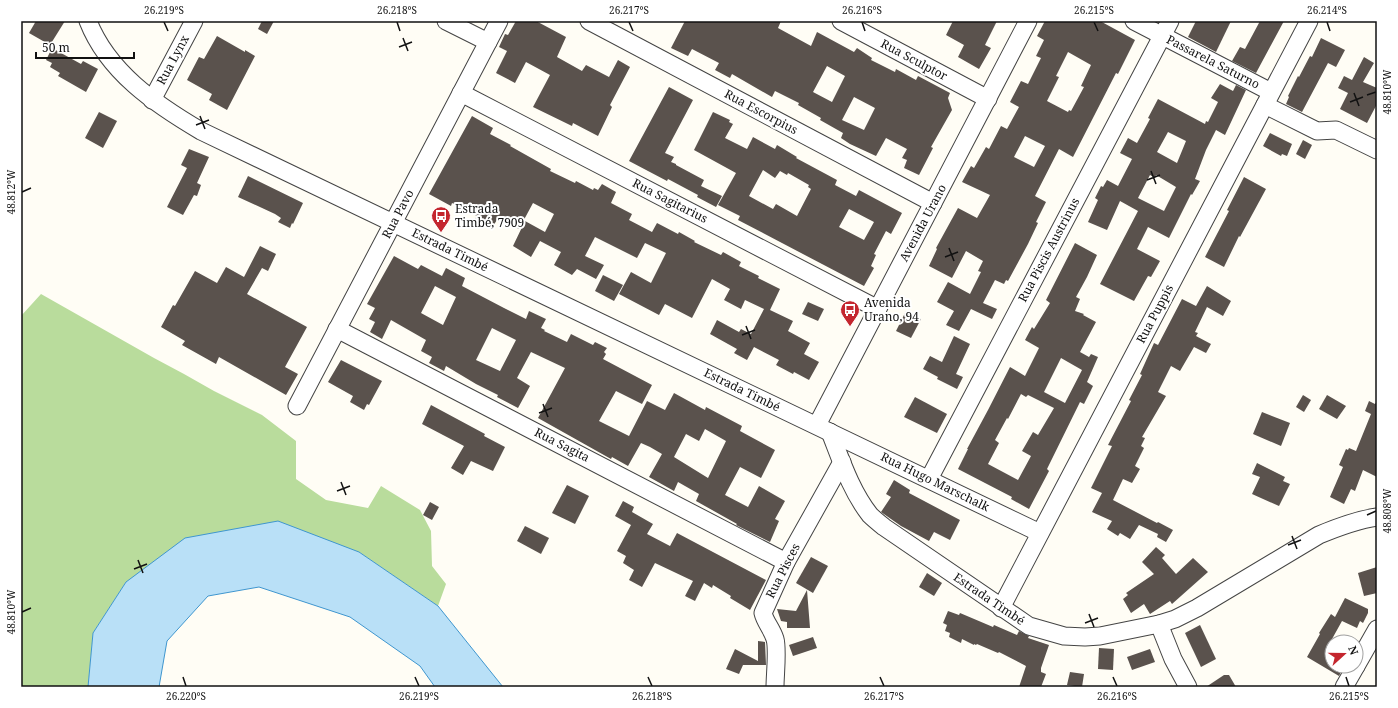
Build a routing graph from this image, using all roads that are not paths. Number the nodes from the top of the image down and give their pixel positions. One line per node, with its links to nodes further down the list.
1 (88, 21): 15 (street, Estrada Timbé)
2 (194, 21): 15 (street, Rua Lynx)
3 (446, 21): 11 (street)
4 (499, 21): 11 (street, Rua Pavo)
5 (589, 21): 17 (street, Rua Escorpius)
6 (841, 21): 14 (street, Rua Sculptor)
7 (1028, 21): 14 (street, Avenida Urano)
8 (1134, 21): 10 (street, Passarela Saturno)
9 (1309, 21): 13 (street, Rua Puppis)
10 (1166, 28): 13 (street, Passarela Saturno); 24 (street, Rua Piscis Austrinus)
11 (488, 42): 12 (street, Rua Pavo)
12 (461, 93): 18 (street, Rua Pavo); 19 (street, Rua Sagitarius)
13 (1268, 98): 16 (street, Passarela Saturno); 26 (street, Rua Puppis)
14 (988, 99): 17 (street, Avenida Urano)
15 (152, 100): 18 (street, Estrada Timbé)
16 (1376, 146)
17 (933, 203): 19 (street, Avenida Urano)
18 (393, 223): 20 (street, Rua Pavo); 22 (street, Estrada Timbé)
19 (878, 309): 22 (street, Avenida Urano)
20 (337, 329): 21 (street, Rua Pavo); 27 (street, Rua Sagita)
21 (297, 406)
22 (824, 429): 23 (street, Estrada Timbé); 24 (street, Rua Hugo Marschalk)
23 (842, 462): 27 (street, Rua Pisces); 28 (street, Estrada Timbé)
24 (929, 479): 26 (street, Rua Hugo Marschalk)
25 (1377, 517): 29 (street, Estrada Timbé)
26 (1040, 533): 28 (street, Rua Puppis)
27 (786, 562): 33 (street, Rua Pisces)
28 (1001, 608): 29 (street, Estrada Timbé)
29 (1159, 624): 34 (street)
30 (1377, 629): 31 (street)
31 (1364, 652)
32 (1351, 674): 35 (street)
33 (775, 687)
34 (1188, 687)
35 (1344, 687)

